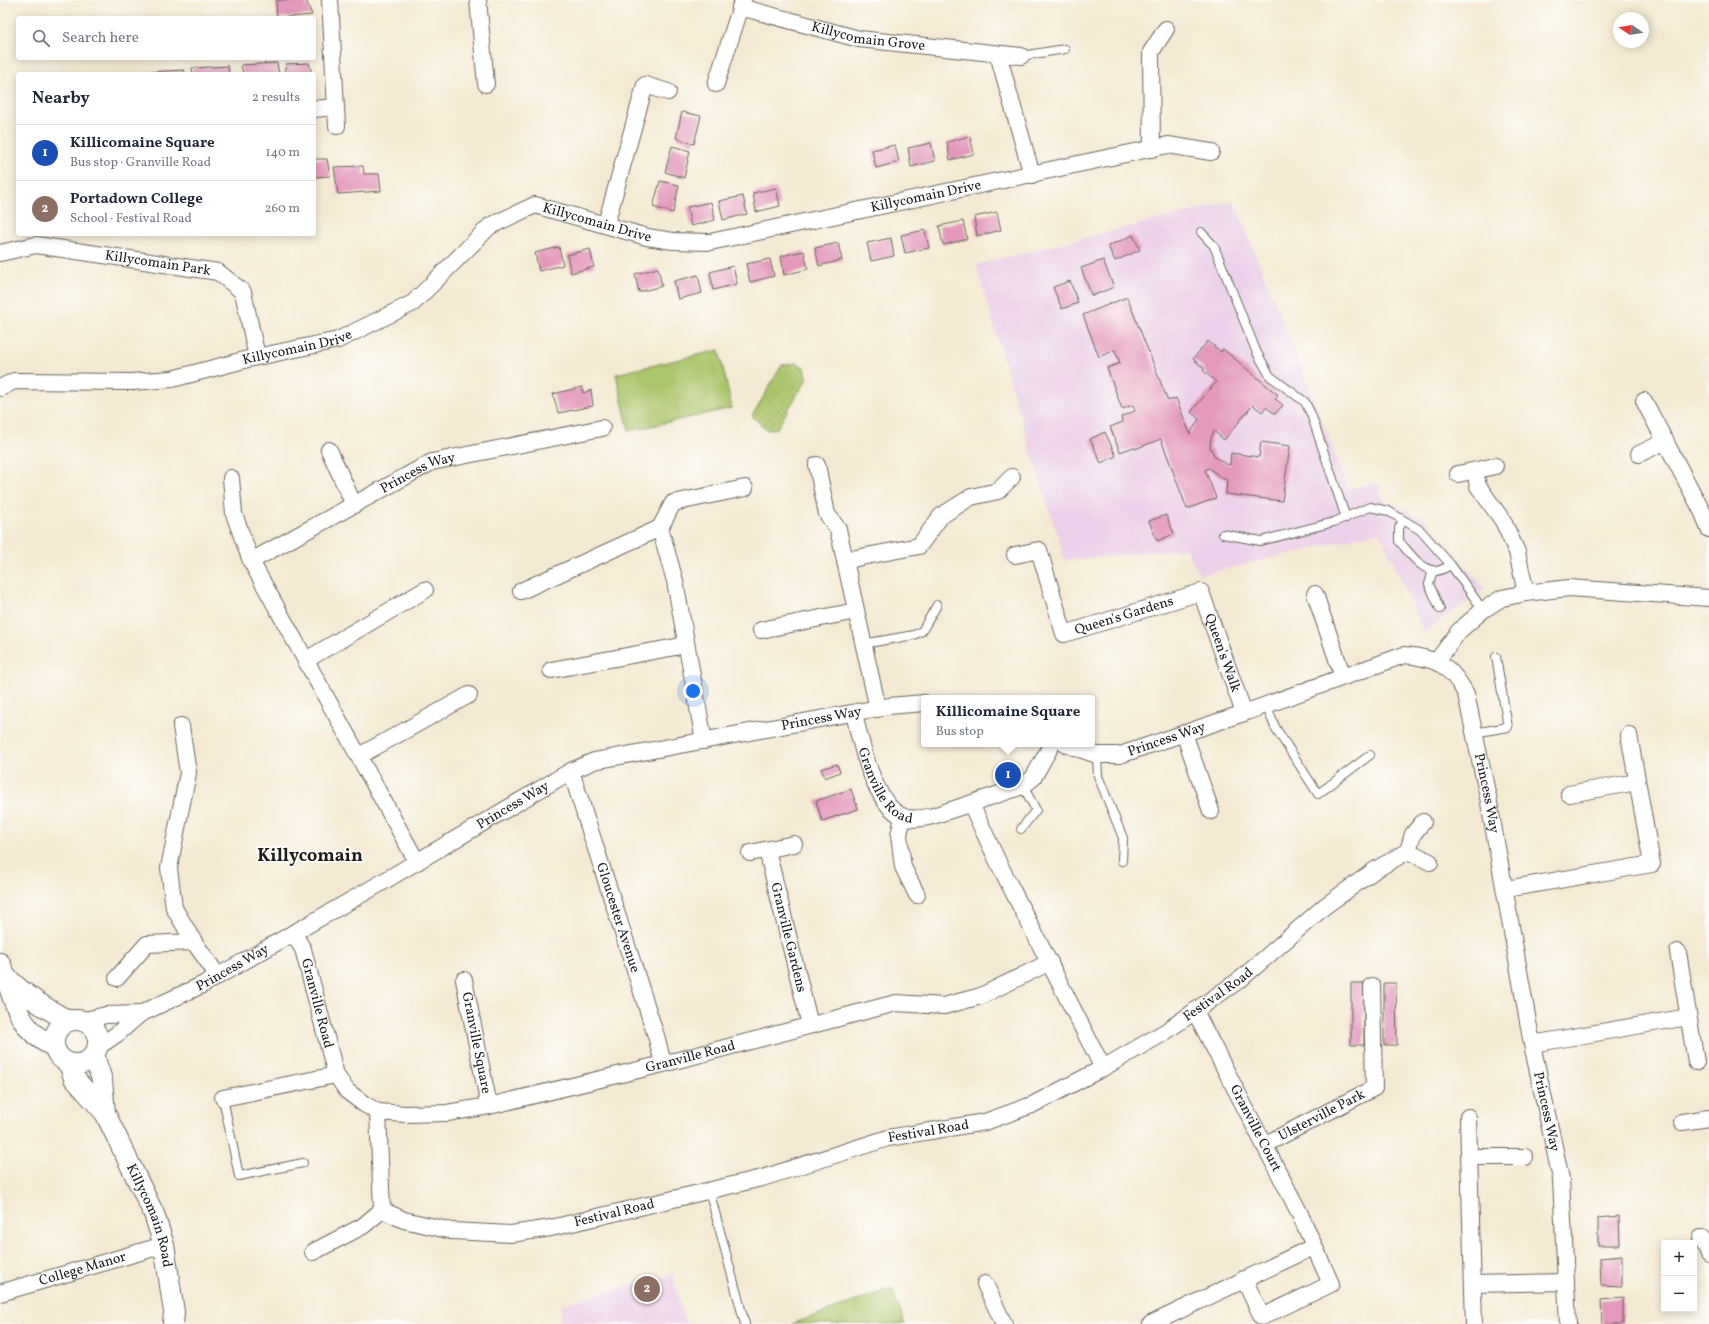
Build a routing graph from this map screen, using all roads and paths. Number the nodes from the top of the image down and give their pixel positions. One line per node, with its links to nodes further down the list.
1 (330, 0): 11 (street)
2 (478, 0): 8 (street)
3 (742, 4): 6 (street, Killycomain Grove); 9 (street, Killycomain Grove)
4 (1166, 29): 14 (street)
5 (1065, 49): 7 (lane)
6 (998, 54): 7 (street, Killycomain Grove); 16 (street)
7 (1021, 56)
8 (486, 84)
9 (716, 84)
10 (668, 92): 17 (street)
11 (335, 108): 12 (street); 13 (street)
12 (316, 109)
13 (337, 126)
14 (1152, 148): 15 (street, Killycomain Drive); 16 (street, Killycomain Drive)
15 (1211, 152)
16 (1032, 175): 17 (street, Killycomain Drive)
17 (606, 224): 20 (street, Killycomain Drive)
18 (1201, 232): 35 (lane)
19 (0, 253): 20 (street, Killycomain Park)
20 (257, 357): 21 (street, Killycomain Drive)
21 (0, 388)
22 (1644, 401): 24 (street)
23 (602, 428): 34 (street, Princess Way)
24 (1666, 441): 26 (street); 38 (street)
25 (329, 450): 34 (street)
26 (1639, 454)
27 (817, 465): 42 (street)
28 (1495, 466): 29 (street)
29 (1475, 471): 30 (street); 48 (street)
30 (1458, 474)
31 (1012, 477): 42 (street)
32 (231, 478): 41 (street)
33 (745, 488): 37 (street)
34 (354, 505): 41 (street, Princess Way)
35 (1346, 518): 36 (lane); 39 (lane)
36 (1403, 520): 43 (lane); 44 (lane)
37 (660, 528): 46 (street); 57 (street)
38 (1709, 529)
39 (1223, 534)
40 (1015, 555): 47 (street, Queen's Gardens)
41 (251, 562): 59 (street)
42 (845, 562): 54 (street)
43 (1451, 565): 44 (lane); 53 (lane)
44 (1433, 570): 52 (lane)
45 (425, 590): 59 (street)
46 (521, 591)
47 (1201, 592): 68 (street, Queen's Walk)
48 (1526, 593): 50 (street); 53 (street)
49 (1315, 594): 62 (street)
50 (1709, 598)
51 (937, 605): 56 (lane)
52 (1440, 609)
53 (1483, 610): 60 (street)
54 (856, 611): 55 (street); 56 (street)
55 (761, 630)
56 (863, 644): 66 (street)
57 (686, 645): 61 (street); 73 (street)
58 (1496, 658): 71 (lane)
59 (306, 660): 78 (street)
60 (1437, 661): 62 (street, Princess Way); 71 (street, Princess Way)
61 (551, 670)
62 (1343, 677): 65 (street, Princess Way)
63 (469, 696): 78 (street)
64 (921, 703): 66 (street, Princess Way)
65 (1266, 705): 68 (street, Princess Way); 77 (lane)
66 (878, 709): 67 (street, Princess Way)
67 (854, 713): 73 (street, Princess Way); 85 (street, Granville Road)
68 (1244, 713): 70 (street, Princess Way)
69 (181, 726): 98 (street)
70 (1184, 733): 76 (street, Princess Way); 84 (street)
71 (1474, 733): 95 (street, Princess Way)
72 (1629, 735): 80 (street)
73 (704, 742): 79 (street, Princess Way)
74 (1050, 747): 81 (street, Granville Road)
75 (1074, 747): 76 (street, Princess Way)
76 (1097, 755): 92 (lane)
77 (1370, 755)
78 (359, 756): 93 (street)
79 (571, 771): 93 (street, Princess Way); 116 (street, Gloucester Avenue)
80 (1637, 782): 82 (street); 95 (street)
81 (1023, 786): 83 (street, Granville Road); 87 (lane)
82 (1569, 794)
83 (971, 804): 85 (street, Granville Road); 100 (street)
84 (1211, 811)
85 (903, 817): 96 (street)
86 (1423, 822): 90 (street)
87 (1021, 829)
88 (794, 844): 89 (street)
89 (767, 850): 91 (street); 110 (street, Granville Gardens)
90 (1408, 851): 94 (street); 106 (street, Festival Road)
91 (750, 853)
92 (1122, 861)
93 (417, 862): 97 (street, Princess Way)
94 (1430, 862)
95 (1506, 889): 111 (street, Princess Way)
96 (917, 895)
97 (293, 933): 102 (street, Princess Way); 118 (street, Granville Road)
98 (194, 942): 102 (street); 103 (street)
99 (1678, 952): 108 (street)
100 (1050, 962): 110 (street, Granville Road); 117 (street)
101 (3, 970): 109 (street); 112 (street)
102 (218, 976): 107 (street, Princess Way)
103 (117, 978)
104 (464, 980): 120 (street, Granville Square)
105 (1372, 986): 126 (street, Ulsterville Park)
106 (1195, 1011): 117 (street, Festival Road); 126 (street, Granville Court)
107 (140, 1014): 109 (street, Princess Way); 113 (street, Princess Way)
108 (1688, 1017): 111 (street); 114 (street)
109 (75, 1021): 112 (street); 113 (street)
110 (810, 1024): 116 (street, Granville Road)
111 (1532, 1044): 138 (street, Princess Way)
112 (53, 1046): 115 (street)
113 (96, 1051): 115 (street); 122 (street, Killycomain Road)
114 (1696, 1062)
115 (69, 1064): 122 (street, Killycomain Road)
116 (663, 1064): 120 (street, Granville Road)
117 (1103, 1068): 130 (street, Festival Road)
118 (336, 1076): 119 (street); 121 (street, Granville Road)
119 (223, 1098): 129 (lane)
120 (489, 1106): 121 (street, Granville Road)
121 (378, 1112): 131 (street)
122 (106, 1113): 133 (street, Killycomain Road)
123 (1468, 1117): 127 (street)
124 (1709, 1118): 125 (street)
125 (1682, 1122)
126 (1264, 1145): 134 (street, Granville Court)
127 (1470, 1157): 128 (street); 140 (street)
128 (1525, 1157)
129 (303, 1163)
130 (709, 1190): 131 (street, Festival Road); 143 (lane)
131 (382, 1210): 135 (street)
132 (1701, 1238): 136 (street)
133 (164, 1244): 141 (street, College Manor); 142 (street, Killycomain Road)
134 (1313, 1247): 137 (street); 137 (street, Granville Court)
135 (313, 1252)
136 (1709, 1253)
137 (1244, 1279): 145 (street)
138 (1566, 1282): 140 (street); 147 (street, Princess Way)
139 (985, 1284): 144 (street)
140 (1473, 1284): 146 (street)
141 (0, 1292)
142 (173, 1324)
143 (745, 1324)
144 (1004, 1324)
145 (1151, 1324)
146 (1474, 1324)
147 (1568, 1324)

